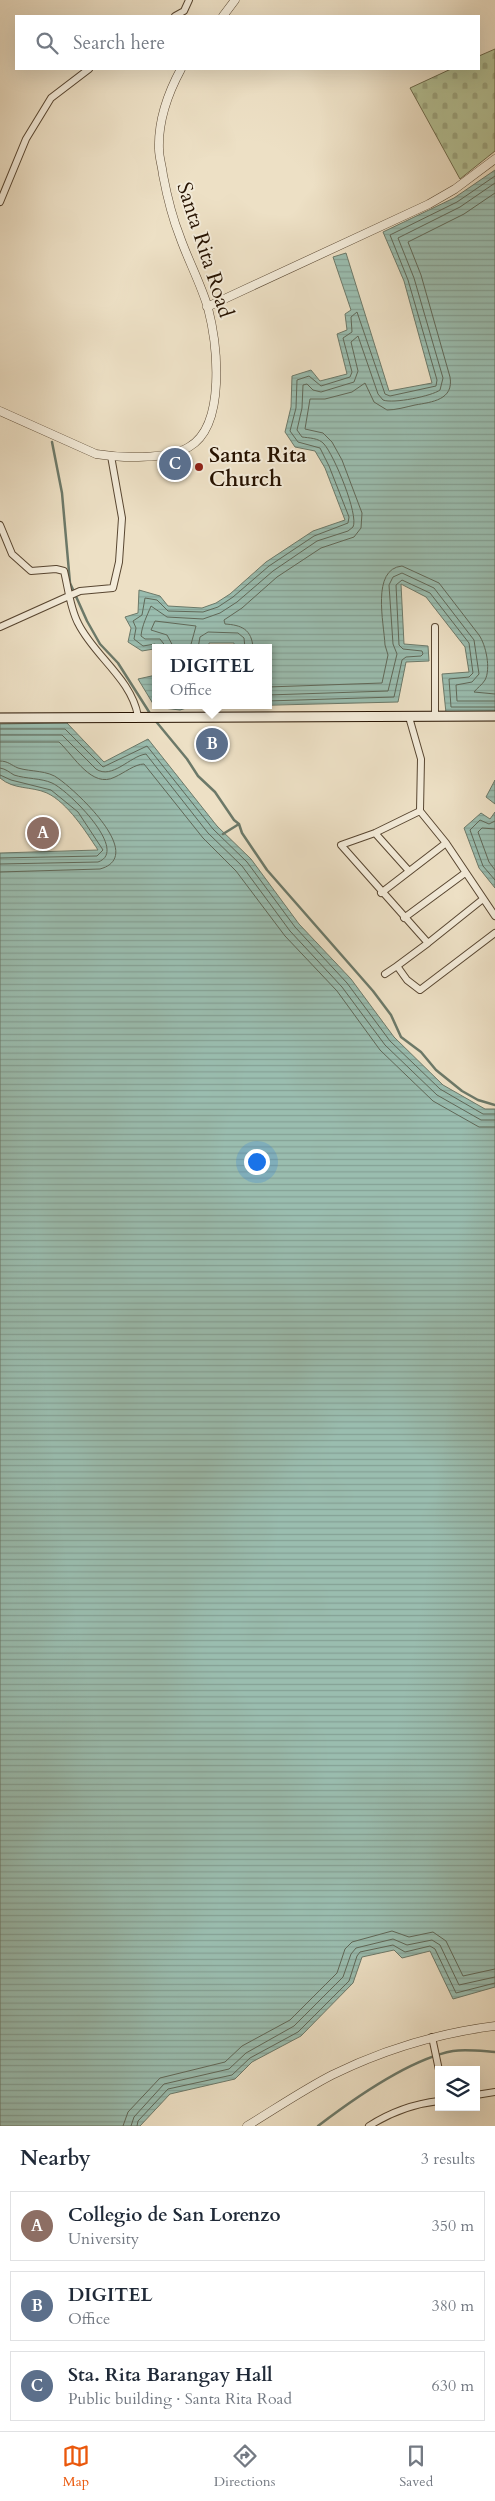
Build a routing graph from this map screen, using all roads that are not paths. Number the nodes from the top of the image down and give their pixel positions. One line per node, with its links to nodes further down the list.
1 (189, 0): 3 (street)
2 (235, 0): 4 (street)
3 (186, 14)
4 (224, 15)
5 (88, 70): 8 (street)
6 (181, 70): 9 (street, Santa Rita Road)
7 (495, 160): 9 (street)
8 (0, 202)
9 (207, 306): 11 (street, Santa Rita Road)
10 (0, 411): 11 (street, Santa Rita Road)
11 (111, 456): 13 (street)
12 (0, 525): 13 (street)
13 (75, 593): 14 (street); 16 (street)
14 (0, 627)
15 (435, 627): 17 (street)
16 (140, 716): 19 (main road); 20 (main road)
17 (435, 716): 18 (main road); 19 (main road)
18 (495, 716)
19 (410, 717): 21 (street)
20 (0, 718)
21 (420, 811): 22 (street); 23 (street)
22 (376, 833): 24 (street); 26 (street)
23 (446, 843): 24 (street); 25 (street)
24 (409, 870): 26 (street)
25 (465, 873): 27 (street); 29 (street)
26 (381, 893): 29 (street)
27 (483, 899): 28 (street); 31 (street)
28 (495, 916)
29 (404, 918): 31 (street)
30 (495, 933): 32 (street)
31 (428, 943): 32 (street)
32 (397, 966): 33 (street)
33 (385, 974)
34 (495, 2026): 35 (street)
35 (432, 2037): 36 (street); 40 (street)
36 (438, 2066)
37 (495, 2092): 38 (street)
38 (480, 2094)
39 (435, 2101): 41 (street)
40 (247, 2126)
41 (369, 2126)

